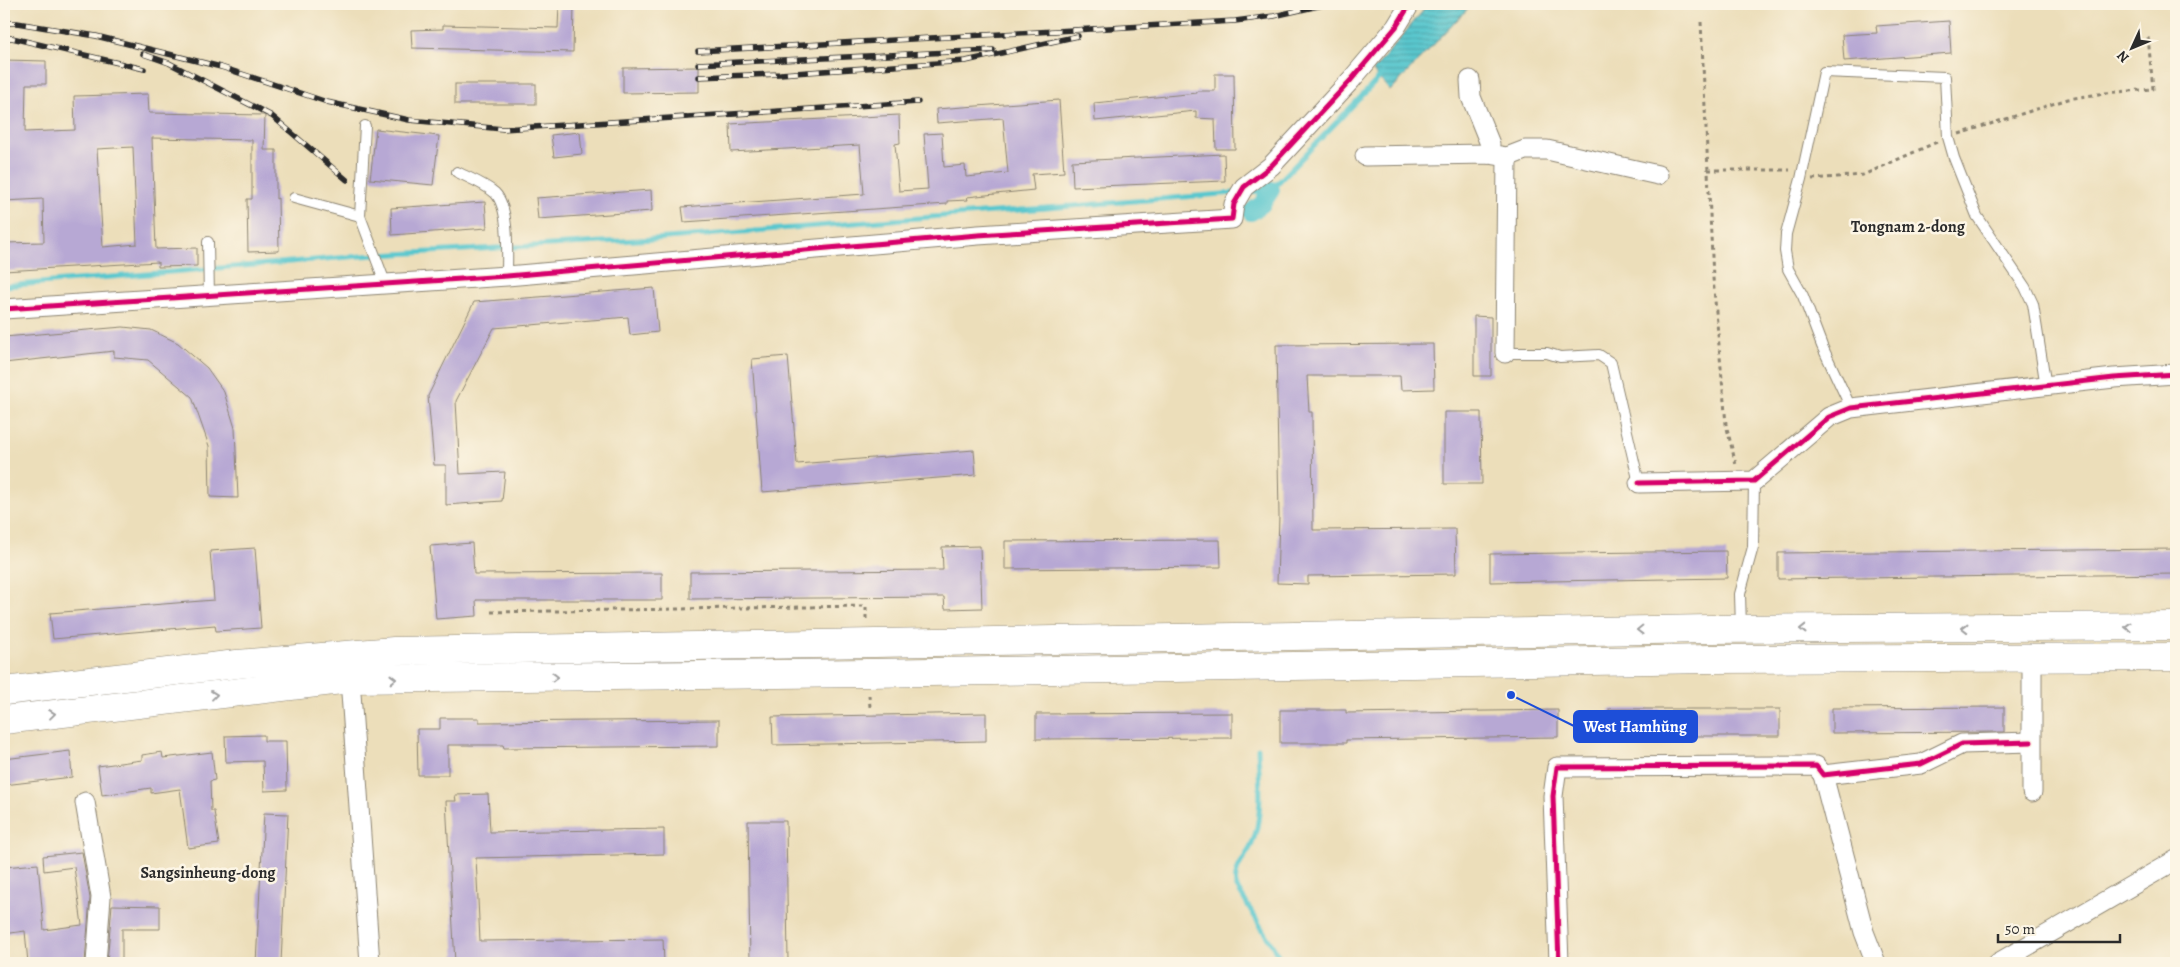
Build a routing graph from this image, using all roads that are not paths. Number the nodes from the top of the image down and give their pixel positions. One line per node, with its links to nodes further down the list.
1 (1410, 4): 11 (street)
2 (1470, 80): 5 (street)
3 (365, 126): 9 (lane)
4 (1364, 156): 5 (street)
5 (1498, 156): 7 (street); 15 (street)
6 (457, 172): 11 (lane)
7 (1658, 175)
8 (294, 198): 9 (lane)
9 (360, 216): 12 (lane)
10 (208, 242): 13 (lane)
11 (507, 268): 12 (street)
12 (385, 280): 13 (street)
13 (208, 292): 14 (street)
14 (4, 309)
15 (1505, 353): 20 (lane)
16 (2176, 374): 17 (street)
17 (2046, 387): 18 (street); 18 (lane)
18 (1851, 408): 19 (street)
19 (1747, 481): 20 (street); 22 (lane)
20 (1639, 483)
21 (2176, 626): 22 (main road, one-way to 22)
22 (1742, 629): 23 (main road)
23 (1710, 644): 24 (main road); 26 (main road)
24 (2032, 658): 25 (main road); 29 (street)
25 (2176, 658)
26 (347, 667): 27 (main road); 28 (main road, one-way to 26); 35 (street)
27 (4, 691)
28 (4, 720)
29 (2031, 742): 30 (street); 31 (street)
30 (1822, 775): 36 (street); 37 (street)
31 (2032, 792)
32 (85, 802): 34 (street)
33 (2176, 860): 38 (street)
34 (96, 963)
35 (370, 963)
36 (1559, 963)
37 (1876, 963)
38 (1998, 963)

